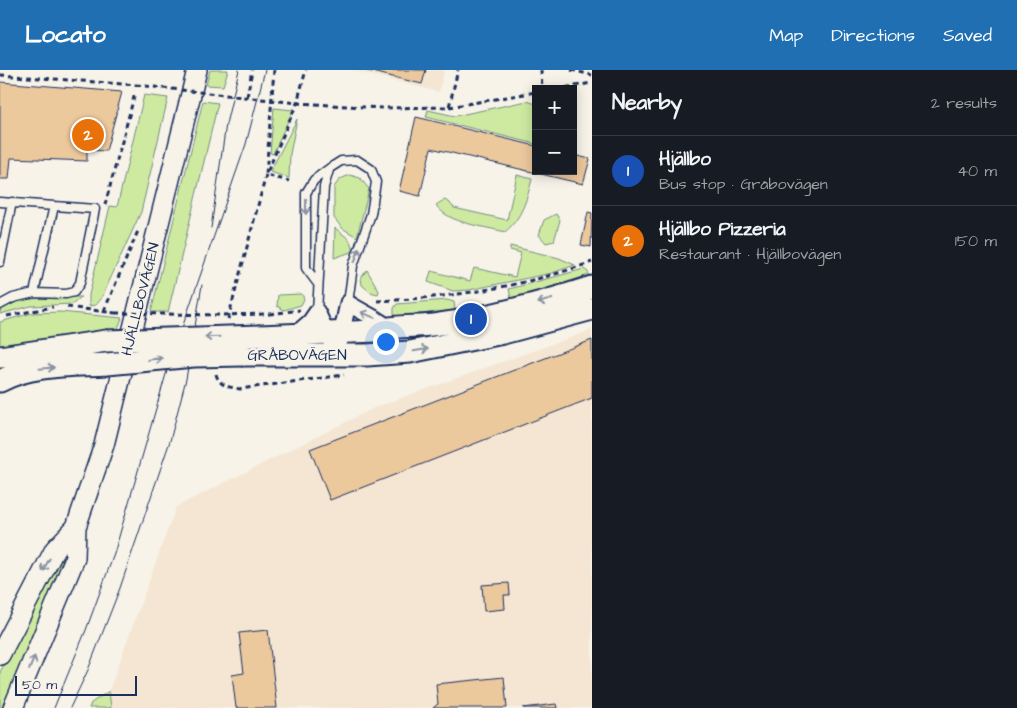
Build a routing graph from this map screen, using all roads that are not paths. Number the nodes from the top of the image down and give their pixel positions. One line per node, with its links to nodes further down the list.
1 (197, 70): 20 (street, HJÄLLBOVÄGEN)
2 (330, 168): 7 (lane); 7 (lane, one-way to 7); 10 (lane, one-way to 2)
3 (0, 202): 4 (lane)
4 (12, 202): 5 (lane); 6 (lane)
5 (54, 206): 9 (lane); 9 (lane)
6 (0, 262)
7 (318, 284): 12 (lane)
8 (592, 287): 14 (main road, GRÅBOVÄGEN, one-way to 14)
9 (34, 293): 11 (lane)
10 (348, 303): 14 (street, one-way to 10); 15 (street)
11 (0, 305)
12 (317, 308): 15 (street); 16 (street)
13 (592, 309): 17 (main road, GRÅBOVÄGEN, one-way to 13)
14 (387, 327): 15 (main road, GRÅBOVÄGEN)
15 (335, 332): 16 (main road, GRÅBOVÄGEN); 17 (street)
16 (296, 334): 18 (main road, GRÅBOVÄGEN, one-way to 18, bridge)
17 (338, 354): 19 (main road, GRÅBOVÄGEN, one-way to 17, bridge)
18 (0, 357)
19 (0, 381)
20 (76, 527): 21 (street, HJÄLLBOVÄGEN, one-way to 21); 22 (street, HJÄLLBOVÄGEN, one-way to 20)
21 (0, 655)
22 (13, 708)

